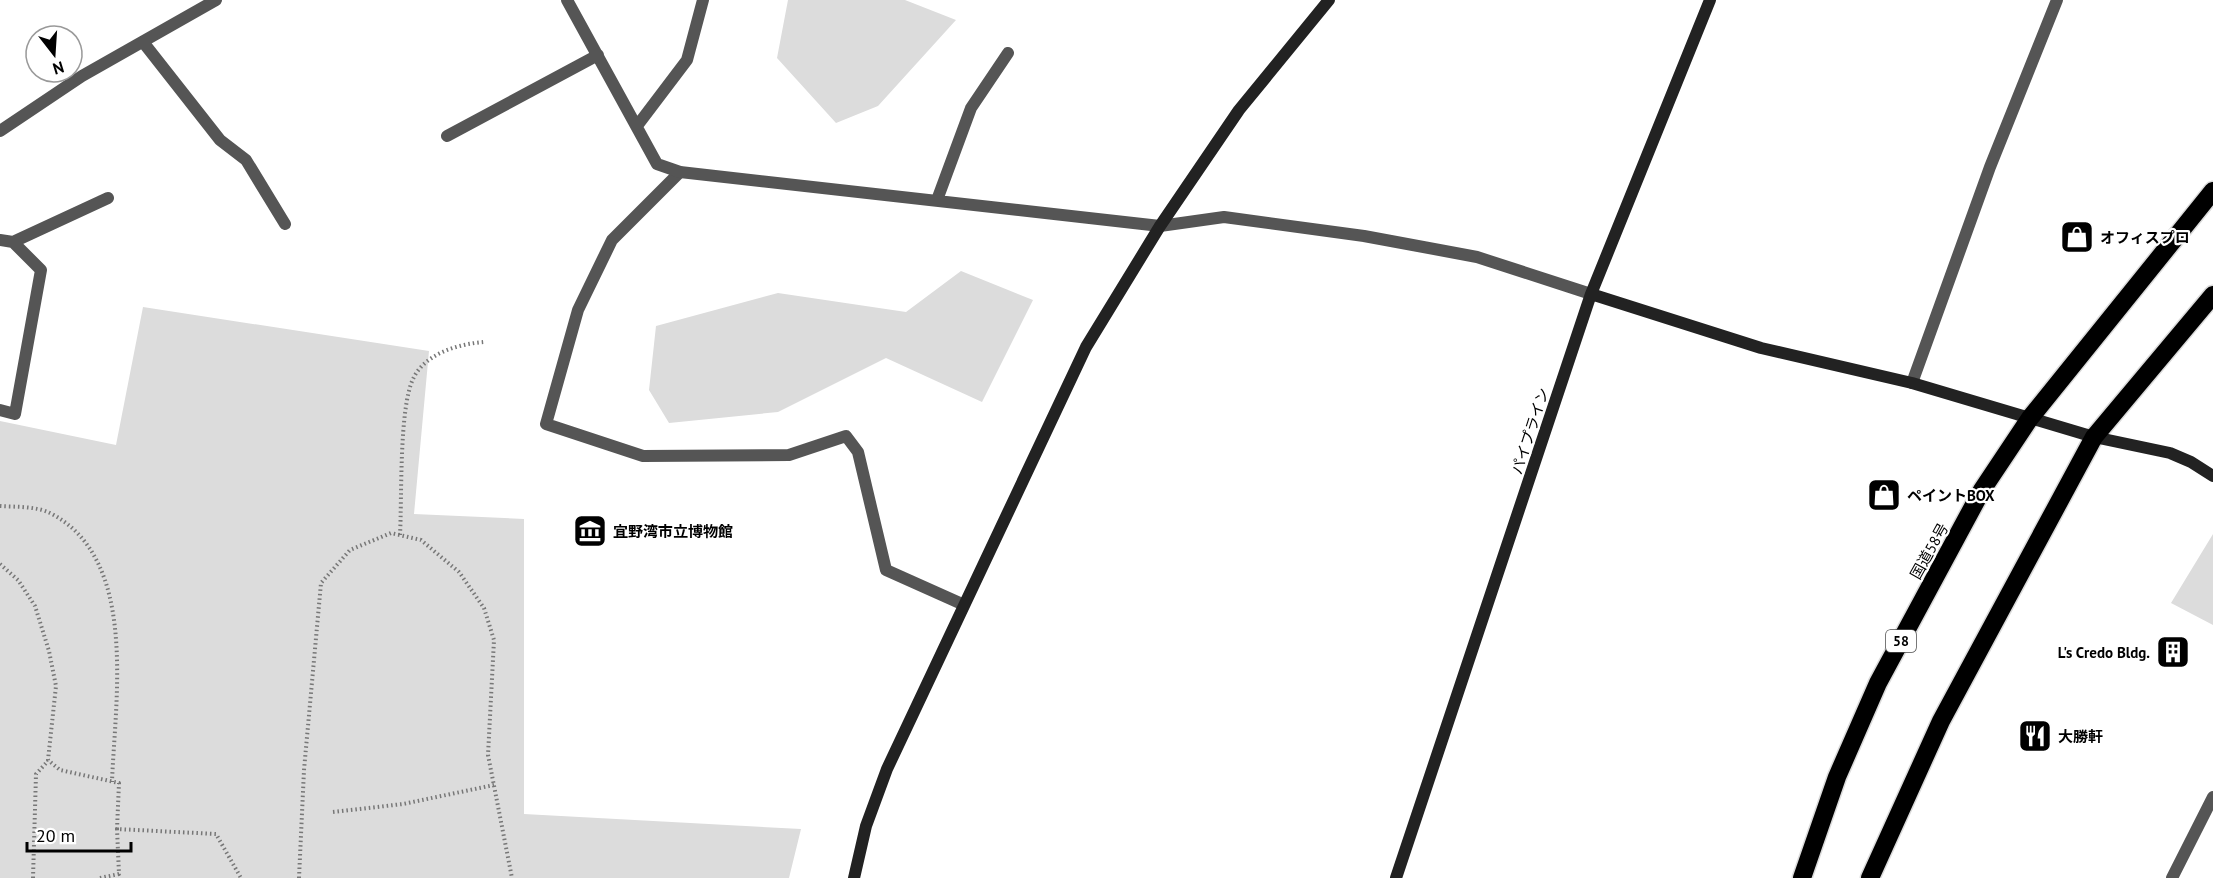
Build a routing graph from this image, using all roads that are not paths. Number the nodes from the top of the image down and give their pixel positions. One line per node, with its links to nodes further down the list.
1 (216, 0): 7 (street)
2 (567, 0): 9 (street)
3 (703, 0): 10 (street)
4 (1329, 0): 18 (street)
5 (1710, 0): 20 (street, パイプライン)
6 (2057, 0): 22 (street)
7 (143, 42): 11 (street); 17 (street)
8 (1008, 53): 16 (street)
9 (598, 56): 10 (street); 12 (street)
10 (637, 126): 13 (street)
11 (0, 131)
12 (447, 136)
13 (680, 172): 16 (street); 27 (street)
14 (2213, 190): 24 (highway, 国道58号 / 58)
15 (108, 198): 19 (street)
16 (937, 200): 18 (street)
17 (285, 224)
18 (1160, 226): 20 (street); 27 (street)
19 (6, 241): 23 (street)
20 (1591, 294): 22 (street); 30 (street, パイプライン)
21 (2213, 295): 25 (highway)
22 (1912, 383): 24 (street)
23 (0, 410)
24 (2030, 418): 25 (street); 31 (highway, 国道58号 / 58)
25 (2094, 437): 26 (street); 32 (highway)
26 (2213, 476)
27 (962, 604): 29 (street)
28 (2213, 797): 33 (street)
29 (854, 878)
30 (1396, 878)
31 (1802, 878)
32 (1870, 878)
33 (2172, 878)

